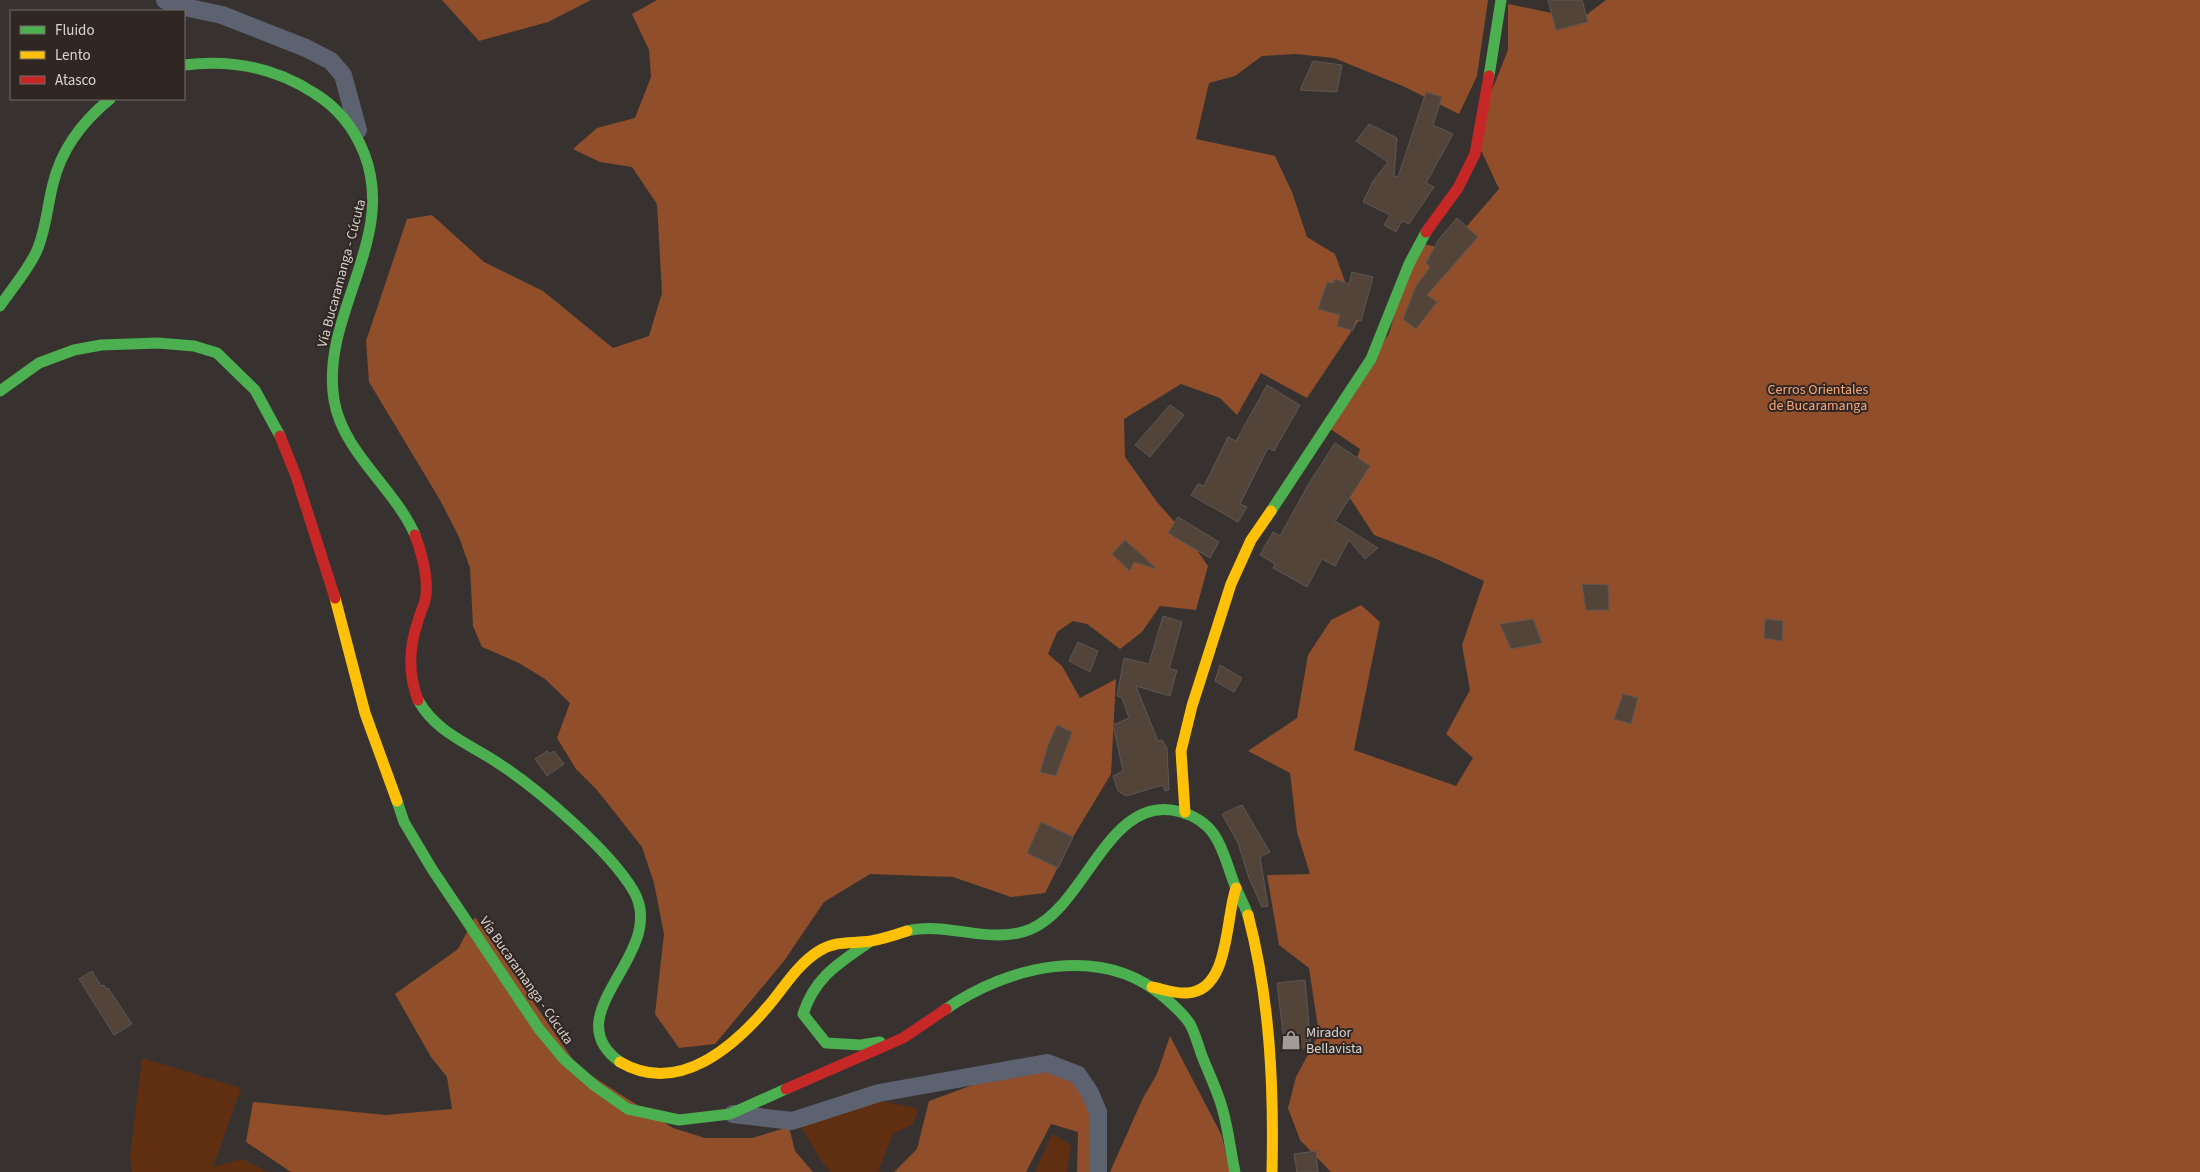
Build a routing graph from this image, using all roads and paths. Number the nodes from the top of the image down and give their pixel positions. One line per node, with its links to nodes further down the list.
1 (165, 0): 5 (street)
2 (1501, 0): 8 (main road)
3 (185, 65): 5 (main road, Vía Bucaramanga - Cúcuta)
4 (109, 100): 6 (main road)
5 (362, 145): 10 (main road, Vía Bucaramanga - Cúcuta)
6 (0, 306)
7 (0, 390): 13 (main road, Vía Bucaramanga - Cúcuta)
8 (1185, 812): 9 (main road, Vía Bucaramanga - Cúcuta); 10 (main road, Vía Bucaramanga - Cúcuta)
9 (1236, 888): 11 (main road); 16 (main road, Vía Bucaramanga - Cúcuta)
10 (868, 943): 12 (main road)
11 (1151, 986): 12 (main road, Vía Bucaramanga - Cúcuta); 15 (main road, Vía Bucaramanga - Cúcuta)
12 (903, 1038): 13 (main road, Vía Bucaramanga - Cúcuta)
13 (730, 1114): 14 (street)
14 (1098, 1172)
15 (1235, 1172)
16 (1272, 1172)

